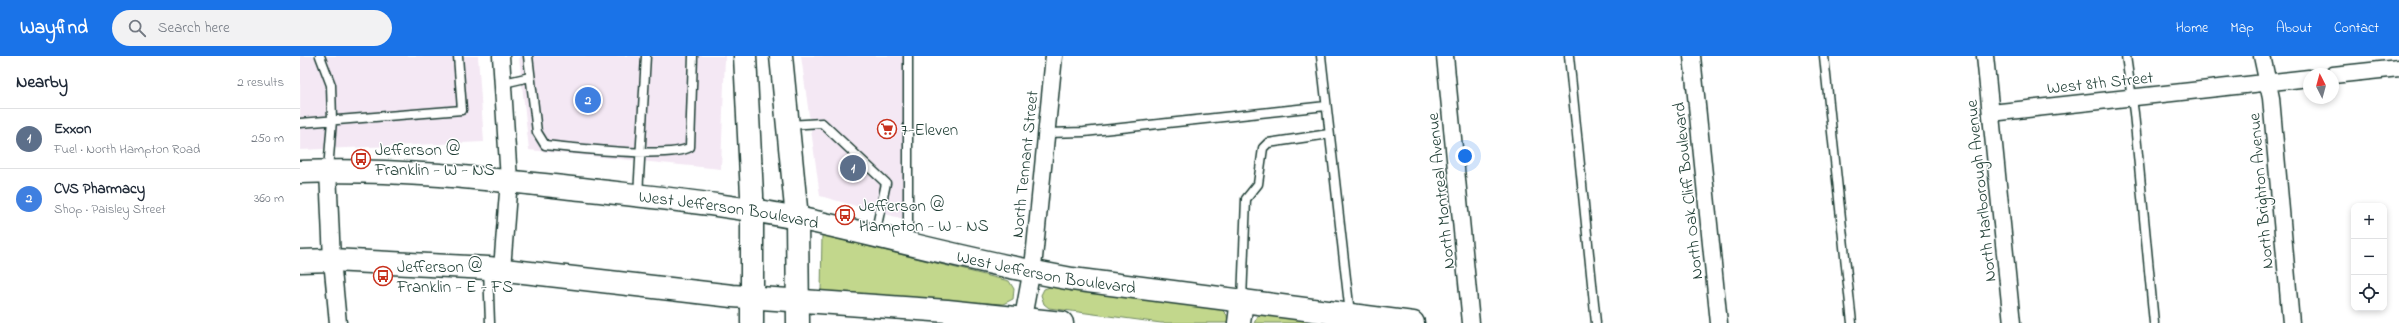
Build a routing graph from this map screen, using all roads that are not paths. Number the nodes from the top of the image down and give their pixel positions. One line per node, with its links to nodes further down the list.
1 (320, 56): 28 (lane)
2 (458, 56): 28 (lane)
3 (500, 56): 23 (street)
4 (528, 56): 21 (lane)
5 (646, 56): 33 (lane)
6 (693, 56): 33 (lane)
7 (745, 56): 38 (main road)
8 (781, 56): 30 (main road)
9 (908, 56): 41 (lane)
10 (1054, 56): 31 (street, North Tennant Street)
11 (1321, 56): 26 (lane)
12 (1445, 56): 58 (street, North Montreal Avenue)
13 (1569, 56): 59 (lane)
14 (1692, 56): 60 (street, North Oak Cliff Boulevard)
15 (1824, 56): 61 (lane)
16 (1985, 56): 27 (street, North Marlborough Avenue)
17 (2126, 56): 25 (lane)
18 (2262, 56): 24 (street, North Brighton Avenue)
19 (2399, 68): 20 (street)
20 (2339, 74)
21 (530, 77): 23 (lane); 33 (lane)
22 (2303, 79): 24 (street, West 8th Street)
23 (504, 82): 36 (street)
24 (2266, 82): 25 (street, West 8th Street); 64 (street, North Brighton Avenue)
25 (2130, 97): 27 (street, West 8th Street); 63 (lane)
26 (1326, 106): 31 (lane); 32 (lane)
27 (1991, 113): 62 (street, North Marlborough Avenue)
28 (332, 120): 29 (lane); 34 (lane)
29 (300, 123)
30 (788, 125): 39 (main road); 40 (lane)
31 (1047, 133): 45 (street, North Tennant Street)
32 (1329, 134): 47 (lane); 49 (lane)
33 (641, 152): 37 (lane)
34 (328, 171): 35 (main road, West Jefferson Boulevard); 36 (main road, West Jefferson Boulevard); 42 (street)
35 (300, 172)
36 (509, 180): 37 (main road, West Jefferson Boulevard); 44 (street)
37 (638, 195): 38 (main road, West Jefferson Boulevard)
38 (751, 211): 39 (main road, West Jefferson Boulevard); 46 (main road)
39 (797, 218): 40 (main road, West Jefferson Boulevard); 48 (main road)
40 (875, 237): 41 (main road, West Jefferson Boulevard)
41 (908, 244): 45 (main road, West Jefferson Boulevard)
42 (332, 260): 43 (main road); 44 (main road); 51 (street)
43 (300, 261)
44 (495, 268): 46 (main road); 52 (lane)
45 (1031, 272): 47 (main road, West Jefferson Boulevard); 50 (street, North Tennant Street)
46 (752, 297): 48 (main road); 53 (main road)
47 (1242, 300): 49 (main road, West Jefferson Boulevard); 56 (main road)
48 (797, 301): 50 (main road); 54 (main road)
49 (1350, 314): 57 (main road, West Jefferson Boulevard)
50 (1022, 321): 55 (main road)
51 (338, 323)
52 (490, 323)
53 (752, 323)
54 (798, 323)
55 (1062, 323)
56 (1239, 323)
57 (1413, 323)
58 (1471, 323)
59 (1596, 323)
60 (1719, 323)
61 (1852, 323)
62 (2012, 323)
63 (2154, 323)
64 (2292, 323)

